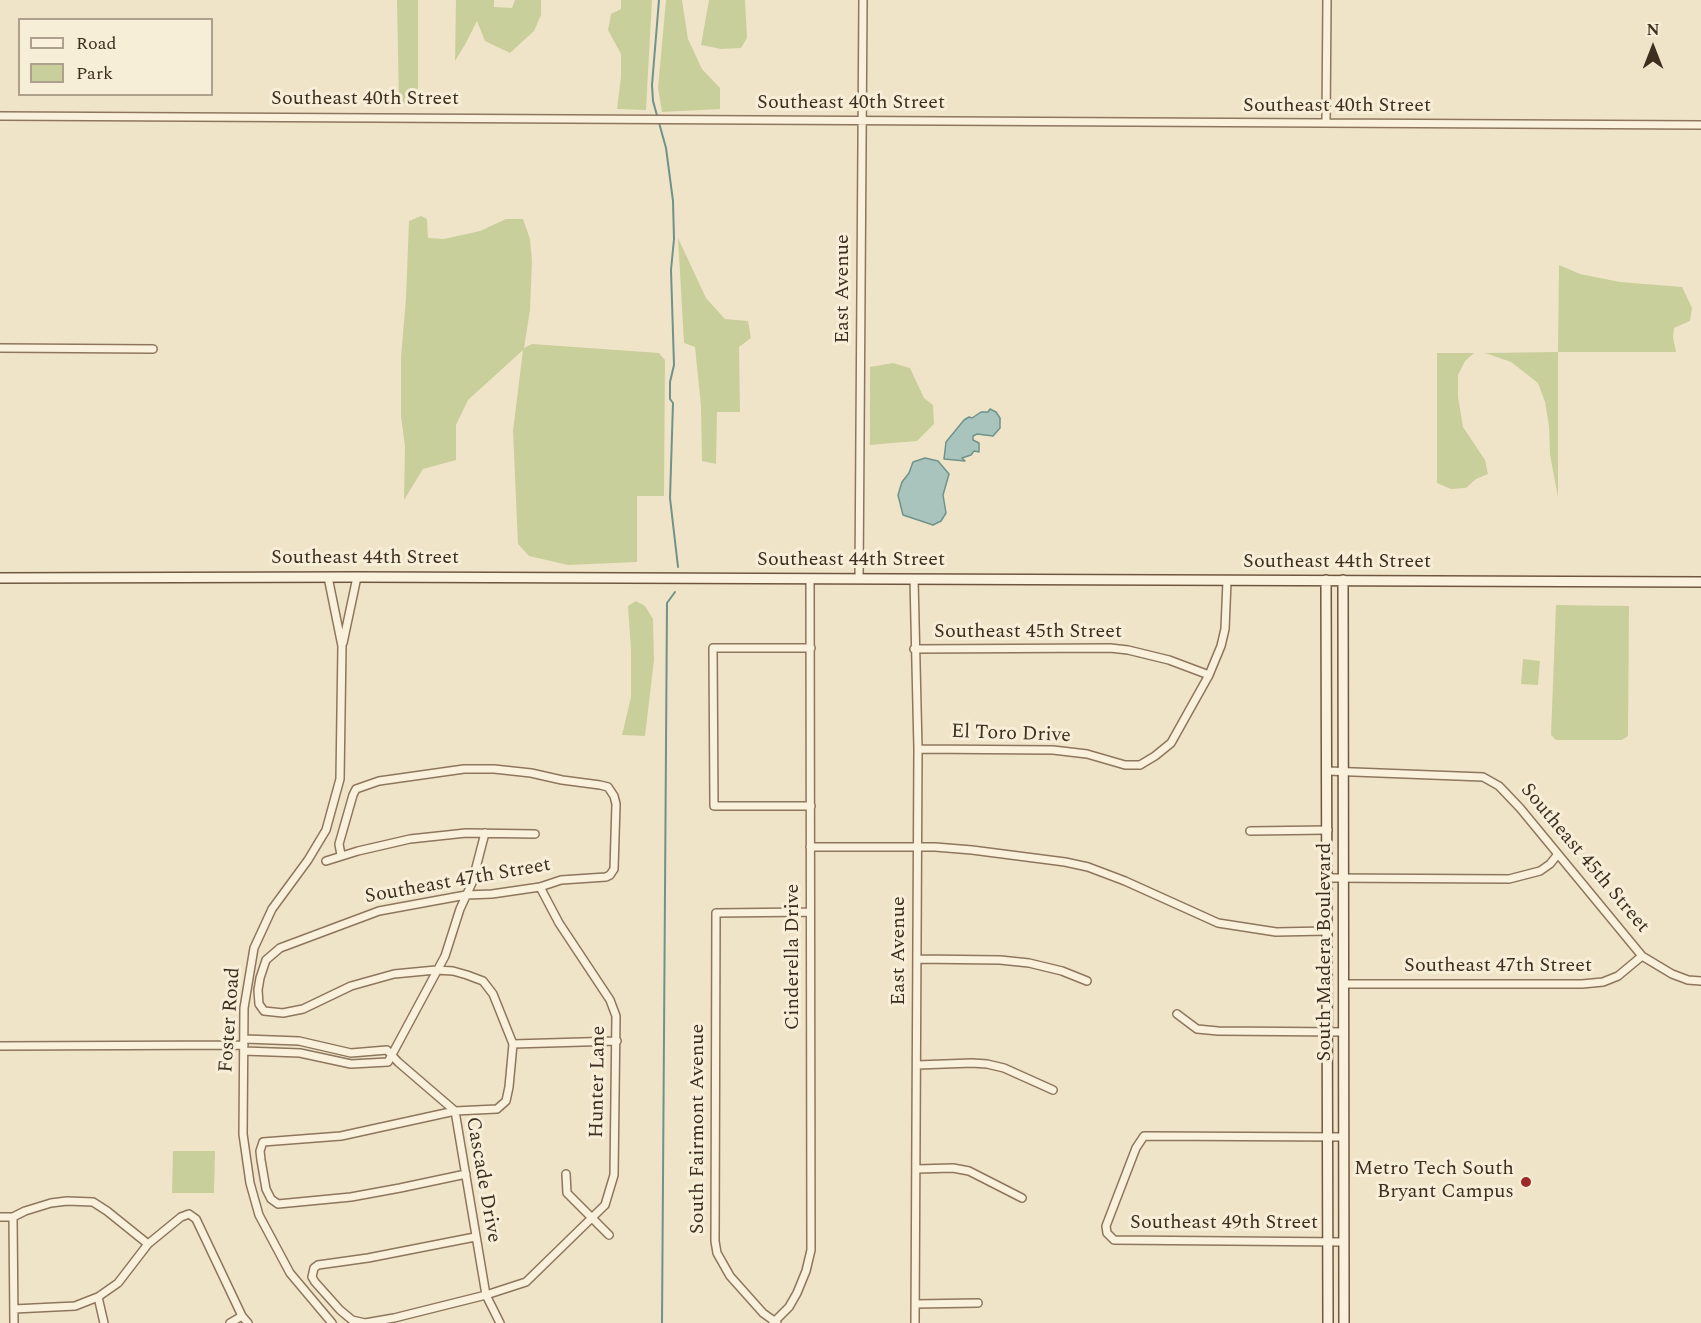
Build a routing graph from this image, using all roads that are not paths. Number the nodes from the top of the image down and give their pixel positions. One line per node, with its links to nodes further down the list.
1 (863, 0): 4 (street, East Avenue)
2 (1327, 0): 5 (street)
3 (0, 116): 4 (street, Southeast 40th Street)
4 (862, 120): 5 (street, Southeast 40th Street); 13 (street, East Avenue)
5 (1326, 123): 6 (street, Southeast 40th Street)
6 (1701, 124)
7 (0, 348): 8 (street)
8 (153, 348)
9 (357, 576): 10 (main road, Southeast 44th Street); 12 (main road, Southeast 44th Street); 19 (street, Foster Road)
10 (328, 577): 11 (main road, Southeast 44th Street); 19 (street, Foster Road)
11 (0, 578)
12 (810, 579): 13 (main road, Southeast 44th Street); 20 (street, Cinderella Drive)
13 (859, 579): 14 (main road, Southeast 44th Street)
14 (914, 579): 15 (main road, Southeast 44th Street); 21 (street, East Avenue)
15 (1227, 580): 16 (main road, Southeast 44th Street); 22 (street, El Toro Drive)
16 (1326, 580): 17 (main road, Southeast 44th Street); 24 (main road, South Madera Boulevard)
17 (1343, 580): 18 (main road, Southeast 44th Street); 25 (main road, South Madera Boulevard)
18 (1701, 582)
19 (342, 646): 53 (street, Foster Road)
20 (811, 648): 26 (street, Cinderella Drive); 26 (street)
21 (914, 649): 22 (street, Southeast 45th Street); 23 (street, East Avenue)
22 (1209, 675): 23 (street, El Toro Drive)
23 (918, 749): 32 (street, East Avenue)
24 (1328, 771): 25 (street, Southeast 45th Street); 27 (main road, South Madera Boulevard)
25 (1344, 773): 33 (street, Southeast 45th Street); 37 (main road, South Madera Boulevard)
26 (811, 806): 31 (street, Cinderella Drive)
27 (1328, 830): 28 (street); 36 (main road, South Madera Boulevard)
28 (1250, 831)
29 (486, 833): 30 (street); 34 (street); 39 (street)
30 (535, 834)
31 (810, 848): 32 (street); 40 (street, Cinderella Drive)
32 (917, 848): 41 (street); 43 (street, East Avenue)
33 (1558, 854): 37 (street); 42 (street, Southeast 45th Street)
34 (341, 855): 35 (street); 38 (street, Southeast 47th Street)
35 (326, 861)
36 (1328, 878): 37 (street); 41 (main road, South Madera Boulevard)
37 (1344, 878): 47 (main road, South Madera Boulevard)
38 (540, 887): 39 (street, Southeast 47th Street); 51 (street, Hunter Lane)
39 (466, 895): 44 (street); 44 (street, Southeast 47th Street)
40 (810, 912): 79 (street, Cinderella Drive); 79 (street, South Fairmont Avenue)
41 (1327, 931): 49 (main road, South Madera Boulevard)
42 (1642, 956): 46 (street, Southeast 45th Street); 47 (street, Southeast 47th Street)
43 (917, 959): 45 (street); 56 (street, East Avenue)
44 (436, 970): 52 (street); 55 (street)
45 (1087, 981)
46 (1701, 981)
47 (1345, 984): 50 (main road, South Madera Boulevard)
48 (1177, 1014): 49 (street)
49 (1327, 1032): 50 (street); 59 (main road, South Madera Boulevard)
50 (1344, 1032): 60 (main road, South Madera Boulevard)
51 (617, 1041): 52 (street); 67 (street, Hunter Lane)
52 (513, 1044): 58 (street)
53 (244, 1045): 54 (street); 55 (street); 55 (street); 84 (street, Foster Road)
54 (0, 1046)
55 (393, 1056): 58 (street, Cascade Drive)
56 (917, 1065): 57 (street); 61 (street, East Avenue)
57 (1053, 1090)
58 (455, 1111): 62 (street, Cascade Drive); 62 (street)
59 (1328, 1136): 60 (street); 70 (main road, South Madera Boulevard); 70 (street, Southeast 49th Street)
60 (1344, 1137): 71 (main road, South Madera Boulevard)
61 (917, 1169): 64 (street); 76 (street, East Avenue)
62 (466, 1173): 69 (street, Cascade Drive)
63 (566, 1174): 67 (street)
64 (1022, 1198)
65 (0, 1217): 66 (street)
66 (13, 1217): 72 (street); 77 (street)
67 (592, 1220): 68 (street); 73 (street, Hunter Lane)
68 (609, 1235)
69 (475, 1237): 73 (street, Cascade Drive); 73 (street, Hunter Lane)
70 (1328, 1241): 71 (street, Southeast 49th Street); 87 (main road, South Madera Boulevard)
71 (1344, 1242): 88 (main road, South Madera Boulevard)
72 (148, 1245): 74 (street); 78 (street)
73 (486, 1295): 85 (street, Cascade Drive)
74 (98, 1298): 77 (street); 81 (street)
75 (978, 1303): 76 (street)
76 (915, 1304): 86 (street, East Avenue)
77 (14, 1309): 80 (street)
78 (242, 1316): 82 (street); 83 (street)
79 (775, 1322)
80 (14, 1323)
81 (104, 1323)
82 (230, 1323)
83 (248, 1323)
84 (332, 1323)
85 (500, 1323)
86 (915, 1323)
87 (1328, 1323)
88 (1344, 1323)

